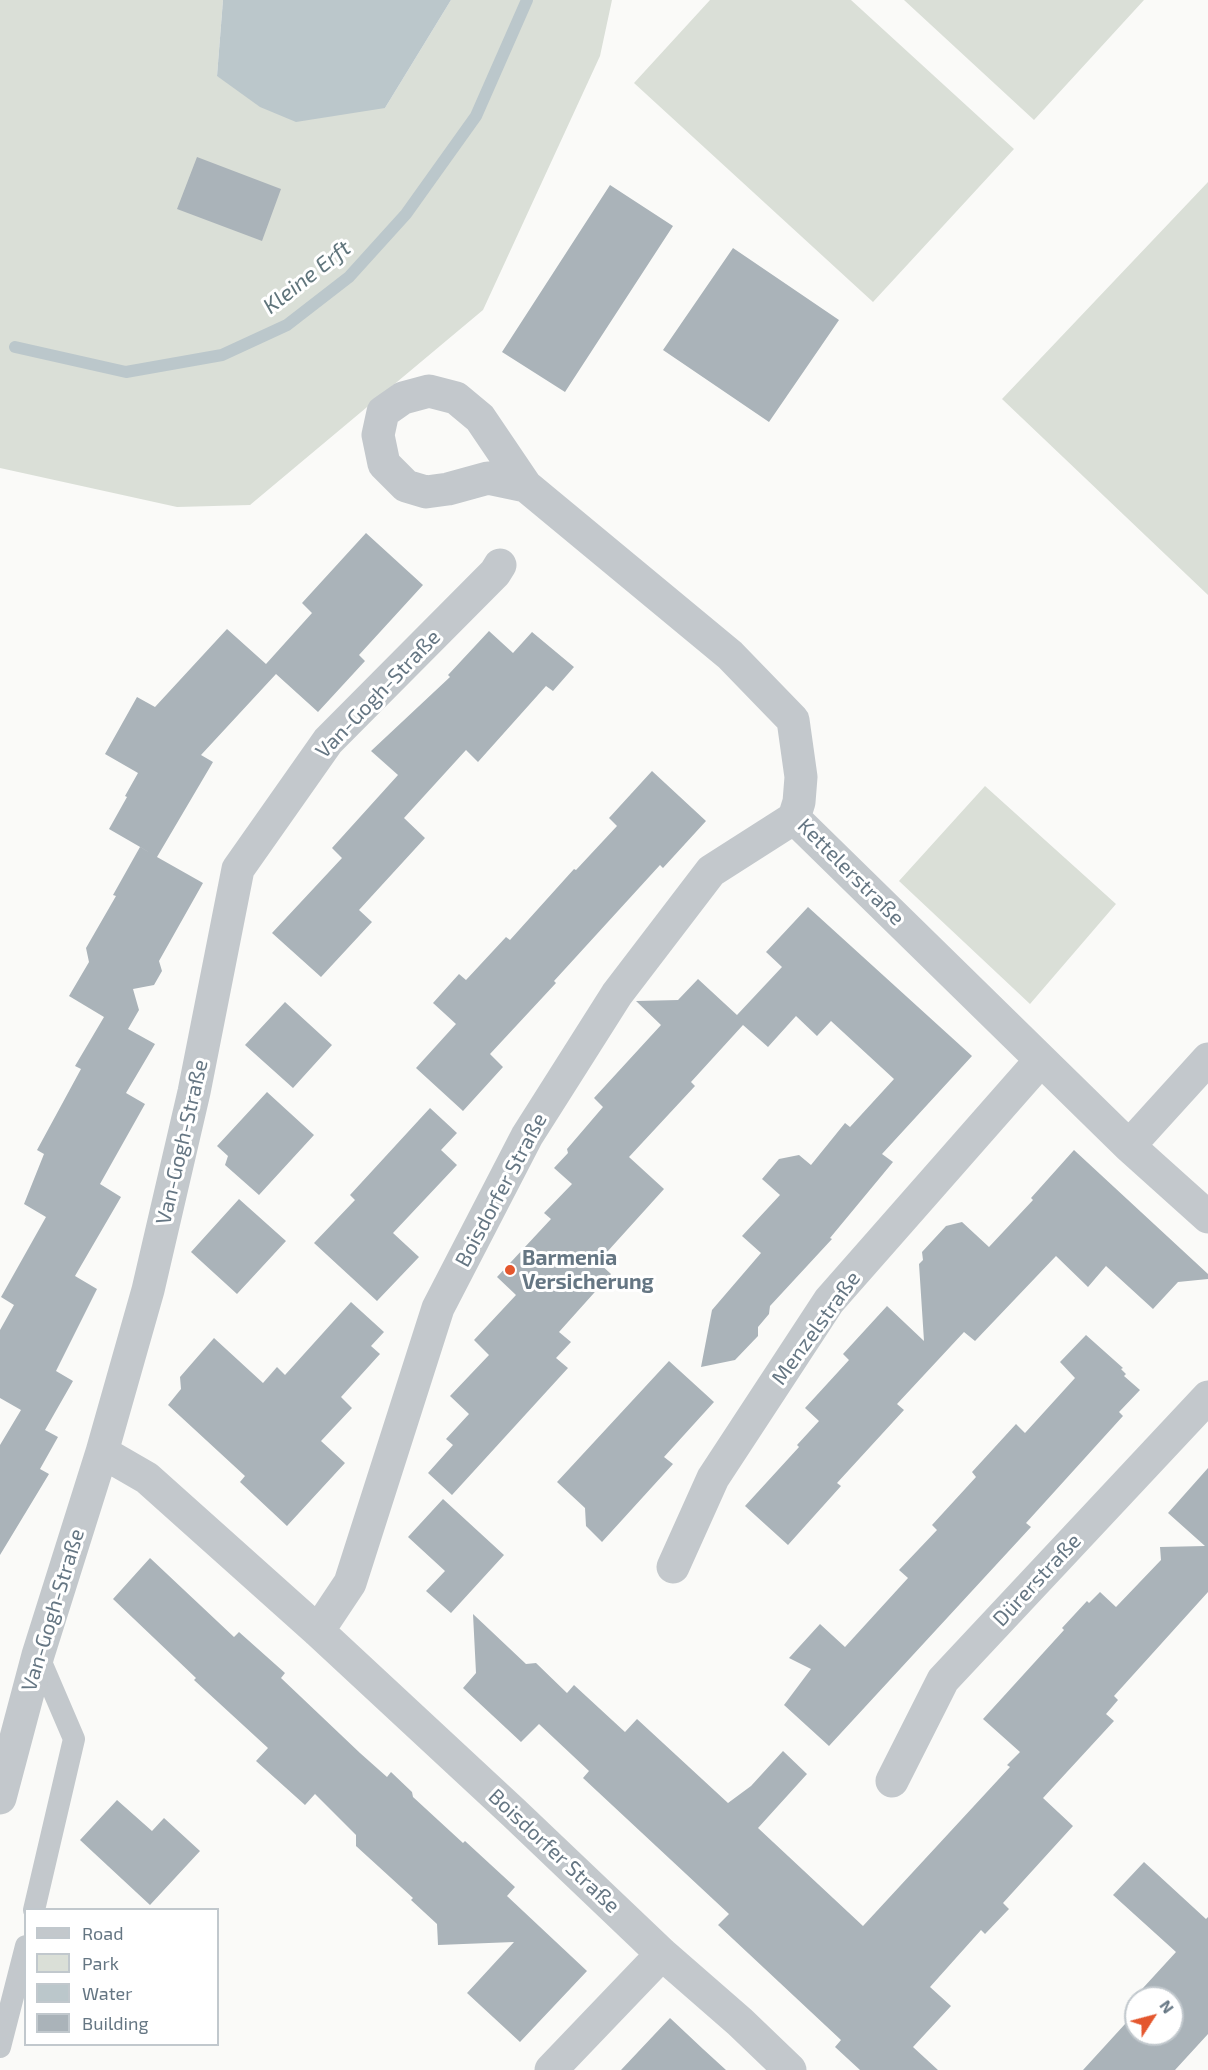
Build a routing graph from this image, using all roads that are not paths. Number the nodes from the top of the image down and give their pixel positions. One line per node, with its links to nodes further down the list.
1 (526, 486): 3 (street, Kettelerstraße)
2 (500, 566): 9 (street, Van-Gogh-Straße)
3 (794, 818): 5 (street, Kettelerstraße); 11 (street, Boisdorfer Straße)
4 (1208, 1059): 6 (street)
5 (1041, 1060): 6 (street, Kettelerstraße); 10 (street, Menzelstraße)
6 (1129, 1146): 7 (street, Kettelerstraße)
7 (1208, 1217)
8 (1208, 1397): 13 (street, Dürerstraße)
9 (102, 1452): 11 (street, Boisdorfer Straße); 12 (street, Van-Gogh-Straße)
10 (673, 1567)
11 (318, 1631): 17 (street, Boisdorfer Straße)
12 (38, 1655): 14 (street, Van-Gogh-Straße); 15 (lane)
13 (892, 1781)
14 (0, 1798)
15 (34, 1908)
16 (24, 1954): 18 (lane)
17 (662, 1954): 19 (street); 20 (street, Boisdorfer Straße)
18 (0, 2047)
19 (551, 2070)
20 (790, 2070)

